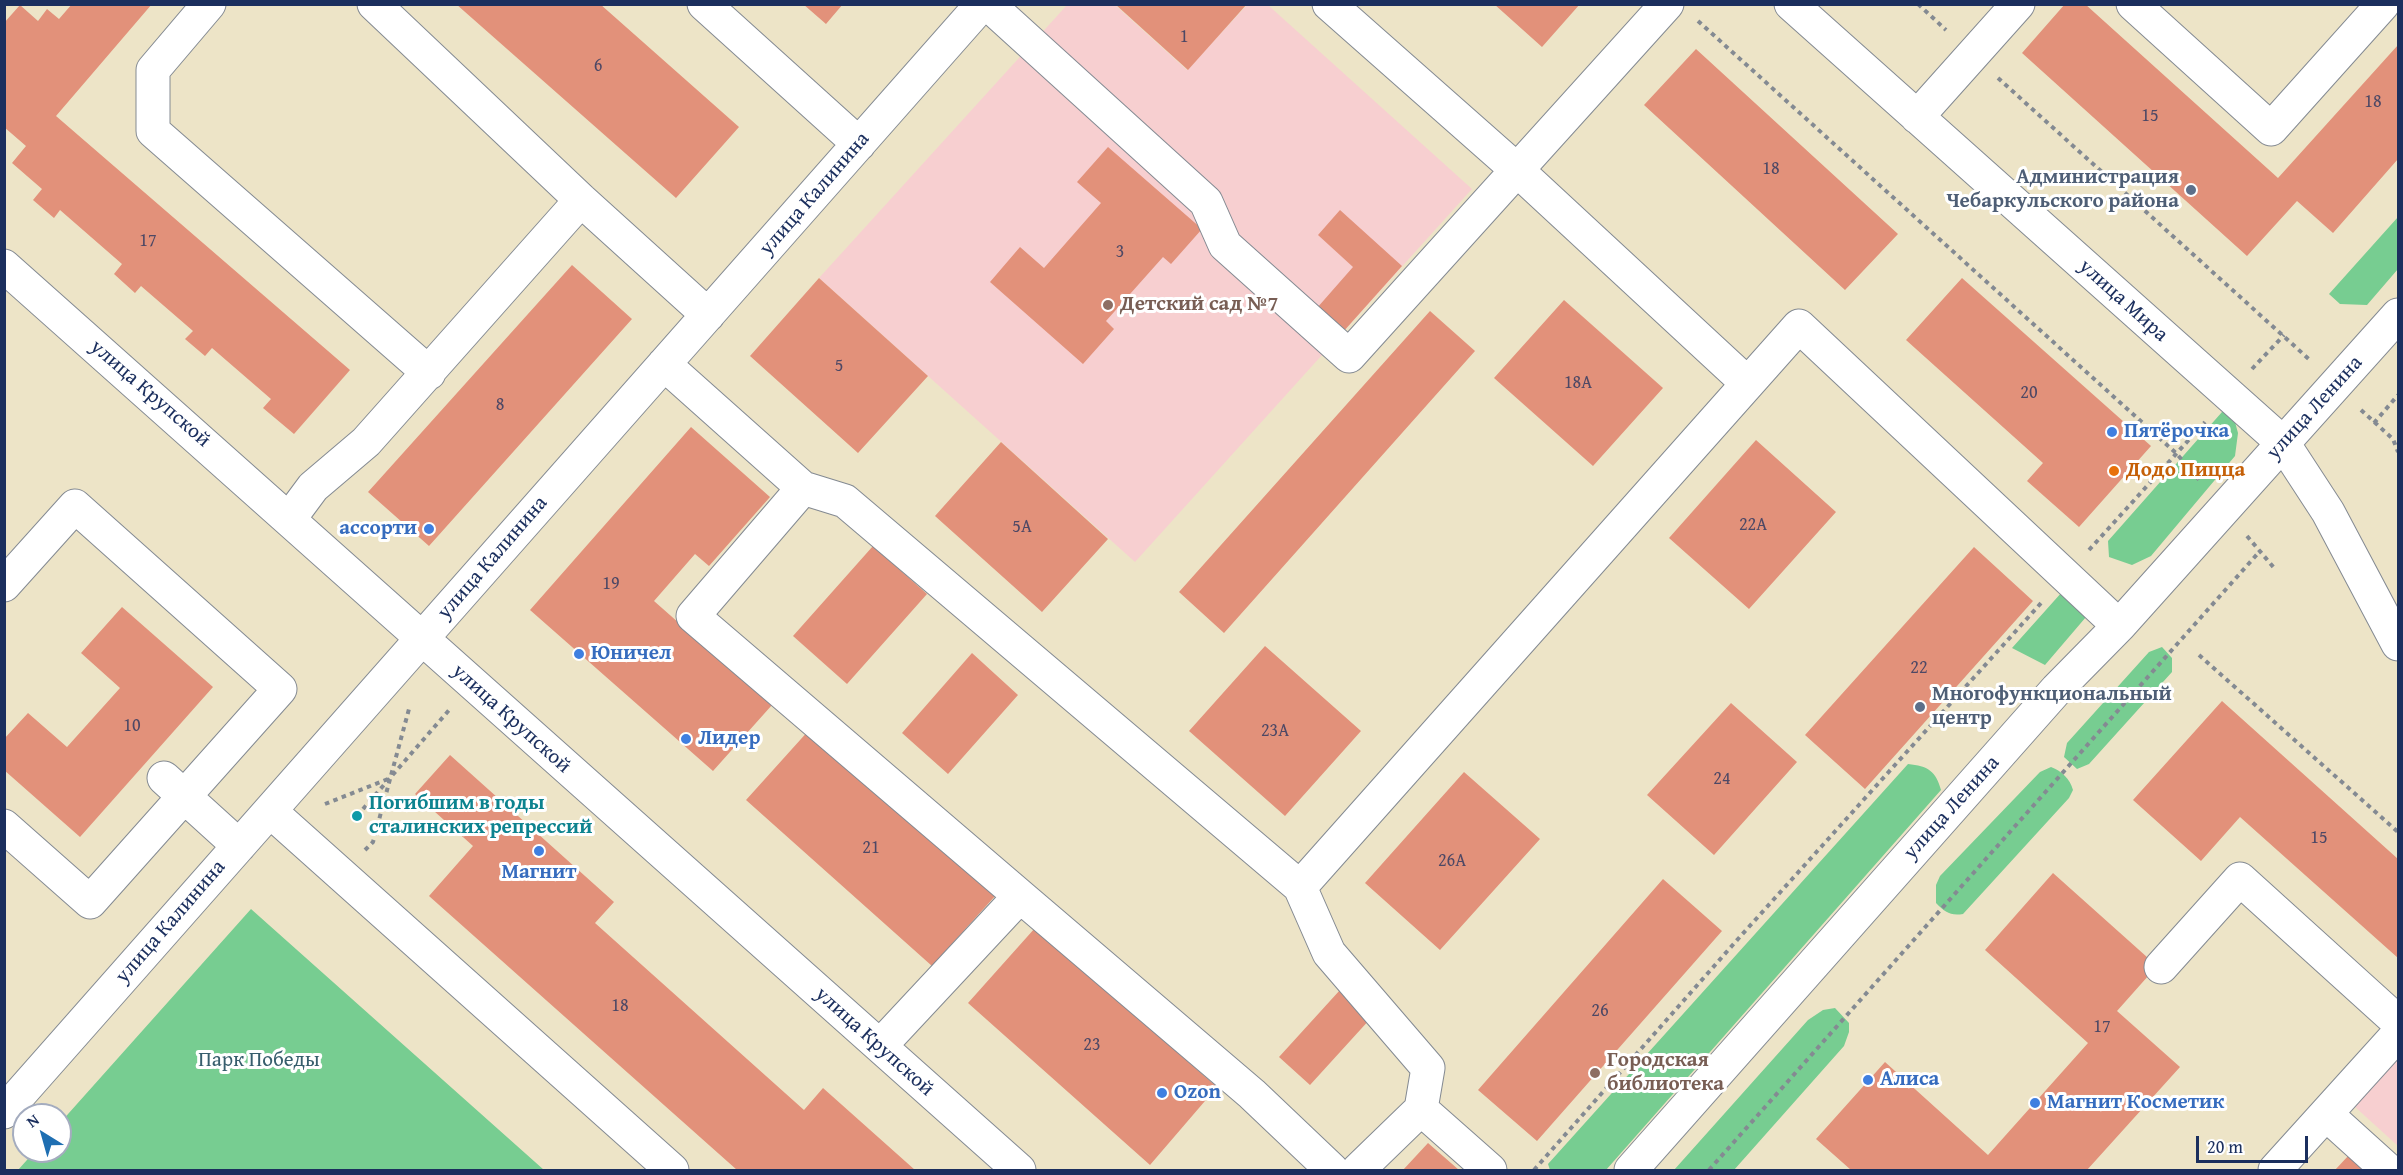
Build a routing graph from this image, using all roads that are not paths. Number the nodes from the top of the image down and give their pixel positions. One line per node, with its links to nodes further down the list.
1 (209, 4): 20 (street)
2 (374, 4): 15 (street)
3 (704, 4): 13 (street)
4 (982, 4): 13 (street, улица Калинина)
5 (988, 4): 14 (street)
6 (1329, 4): 14 (street)
7 (1667, 4): 14 (street)
8 (1791, 4): 12 (street, улица Мира)
9 (2018, 4): 12 (street)
10 (2133, 4): 11 (street)
11 (2383, 4)
12 (1917, 117): 22 (street, улица Мира)
13 (860, 144): 17 (street, улица Калинина)
14 (1517, 170): 21 (street)
15 (581, 200): 17 (street); 20 (street)
16 (4, 266): 24 (street, улица Крупской)
17 (708, 315): 19 (street, улица Калинина)
18 (2398, 315): 22 (street, улица Ленина)
19 (664, 364): 23 (street); 27 (street, улица Калинина)
20 (429, 373): 24 (street)
21 (1747, 383): 26 (street); 33 (street)
22 (2283, 443): 26 (street, улица Ленина); 28 (street, улица Мира)
23 (803, 488): 33 (street); 34 (street)
24 (290, 518): 27 (street, улица Крупской)
25 (4, 585): 29 (street)
26 (2119, 626): 47 (street, улица Ленина)
27 (422, 639): 30 (street, улица Калинина); 38 (street, улица Крупской)
28 (2398, 644)
29 (174, 787): 31 (street); 32 (street)
30 (270, 811): 32 (street, улица Калинина); 42 (street)
31 (4, 826)
32 (239, 846): 40 (street, улица Калинина)
33 (1300, 888): 39 (street)
34 (1020, 896): 38 (street); 44 (street)
35 (2161, 967): 36 (street)
36 (2398, 1022)
37 (2398, 1034): 41 (street)
38 (880, 1046): 43 (street, улица Крупской)
39 (1421, 1109): 45 (street); 46 (street)
40 (4, 1112)
41 (2326, 1114): 48 (street); 49 (street)
42 (672, 1170)
43 (1019, 1170)
44 (1332, 1170)
45 (1358, 1170)
46 (1490, 1170)
47 (1630, 1170)
48 (2276, 1170)
49 (2388, 1170)

